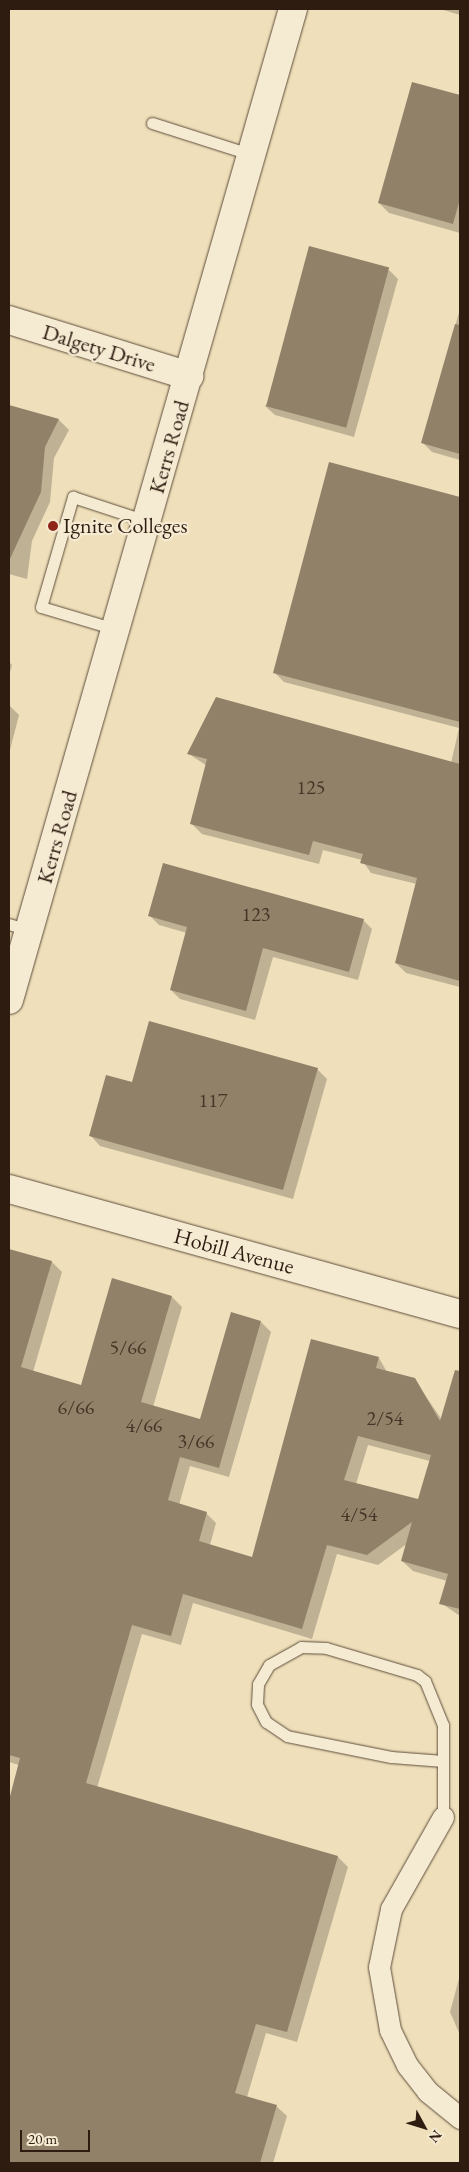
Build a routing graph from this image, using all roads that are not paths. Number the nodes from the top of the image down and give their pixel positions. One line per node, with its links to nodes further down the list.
1 (293, 9): 3 (main road, Kerrs Road)
2 (152, 124): 3 (lane)
3 (252, 155): 5 (main road, Kerrs Road)
4 (9, 320): 5 (main road, Dalgety Drive)
5 (189, 376): 6 (main road, Kerrs Road)
6 (148, 521): 7 (main road, Kerrs Road); 7 (lane)
7 (117, 629): 8 (main road, Kerrs Road)
8 (19, 927): 9 (main road, Kerrs Road)
9 (9, 1000)
10 (9, 1189): 11 (main road, Hobill Avenue)
11 (460, 1314)
12 (443, 1762): 12 (lane); 13 (lane)
13 (443, 1817): 14 (street)
14 (460, 2118)

